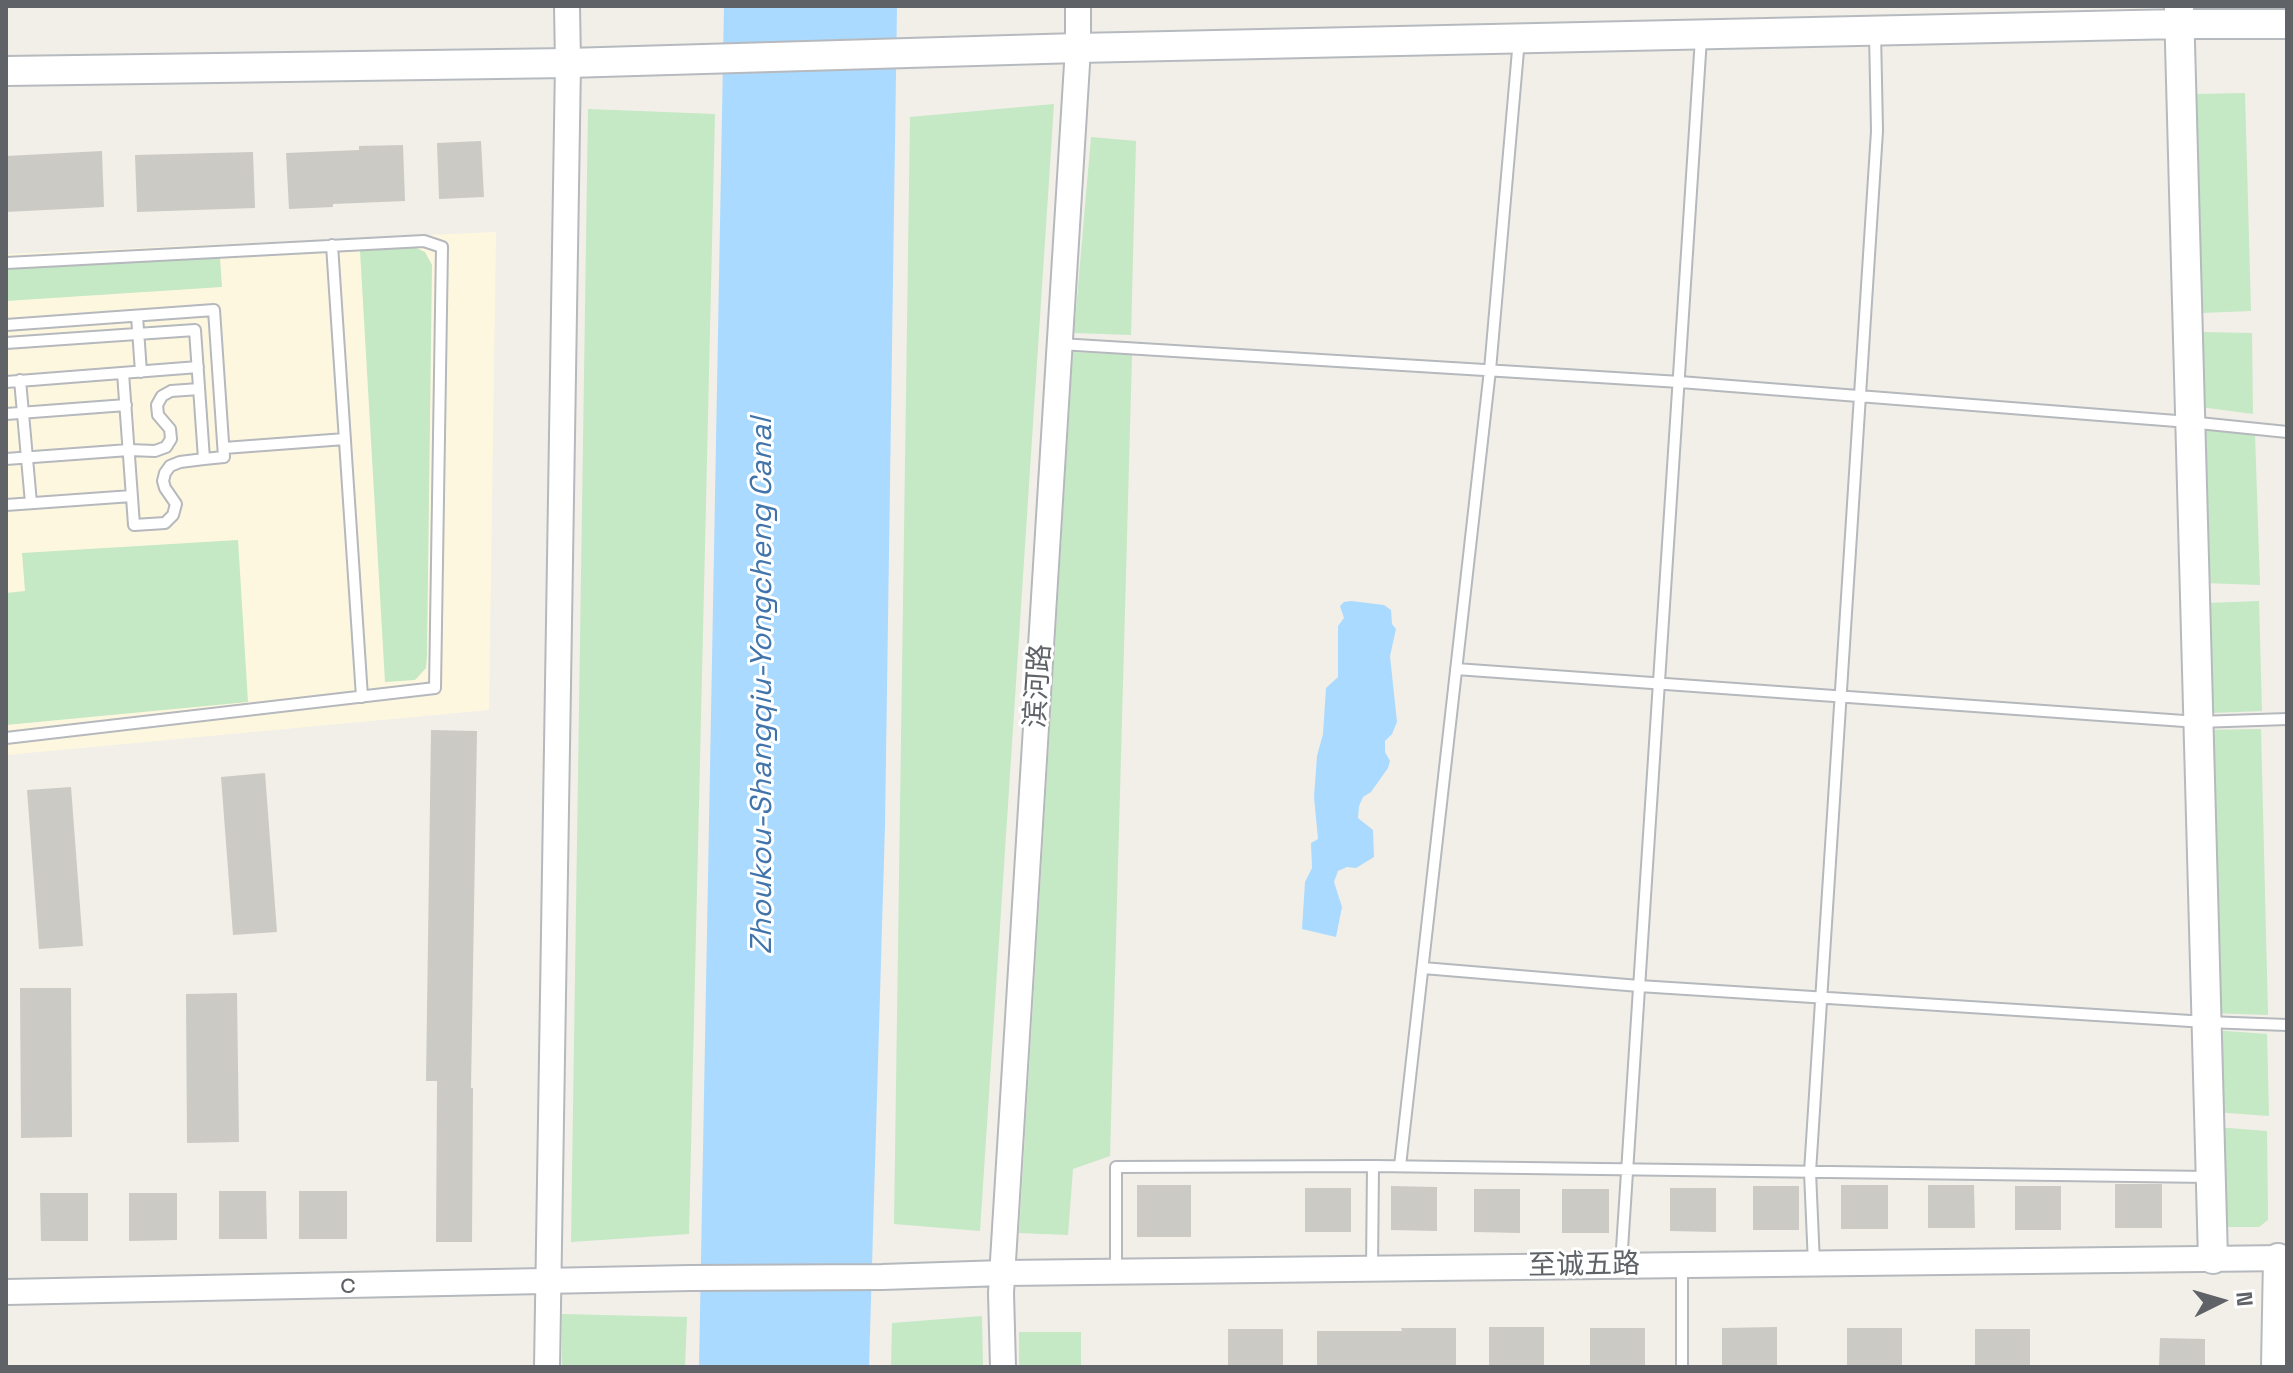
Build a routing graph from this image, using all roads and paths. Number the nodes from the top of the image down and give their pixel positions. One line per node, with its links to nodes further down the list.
1 (567, 6): 9 (street)
2 (1078, 6): 8 (street, 滨河路)
3 (2179, 15): 4 (main road); 5 (main road); 30 (main road)
4 (2287, 24)
5 (1875, 31): 6 (main road); 26 (lane)
6 (1702, 34): 7 (main road); 24 (lane)
7 (1519, 38): 8 (main road); 19 (lane)
8 (1078, 48): 9 (main road); 17 (street, 滨河路)
9 (568, 63): 10 (main road); 67 (street)
10 (6, 71)
11 (332, 245): 12 (lane); 32 (lane); 43 (lane)
12 (6, 263)
13 (137, 316): 14 (lane); 15 (lane); 33 (lane)
14 (6, 325)
15 (138, 334): 16 (lane); 18 (lane); 20 (lane)
16 (6, 343)
17 (1060, 344): 19 (lane); 65 (street, 滨河路)
18 (198, 367): 20 (lane); 25 (lane)
19 (1490, 370): 24 (lane); 41 (lane)
20 (141, 372): 21 (lane)
21 (123, 373): 22 (lane); 27 (lane)
22 (20, 380): 23 (lane); 28 (lane)
23 (6, 382)
24 (1680, 382): 26 (lane); 42 (lane)
25 (199, 389): 34 (lane); 37 (lane)
26 (1861, 396): 30 (lane); 44 (lane)
27 (126, 405): 28 (lane); 34 (lane)
28 (23, 413): 29 (lane); 35 (lane)
29 (6, 414)
30 (2189, 422): 31 (lane); 46 (main road)
31 (2287, 432)
32 (345, 439): 33 (lane); 43 (lane)
33 (224, 448): 37 (lane)
34 (129, 450): 35 (lane); 38 (lane)
35 (27, 458): 36 (lane); 39 (lane)
36 (6, 459)
37 (204, 459): 38 (lane)
38 (132, 496): 39 (lane)
39 (31, 503): 40 (lane)
40 (6, 505)
41 (1456, 669): 42 (lane); 48 (lane)
42 (1660, 684): 44 (lane); 49 (lane)
43 (362, 697): 47 (lane)
44 (1840, 697): 46 (lane); 50 (lane)
45 (2287, 719): 46 (lane)
46 (2198, 722): 51 (main road)
47 (6, 738)
48 (1423, 968): 49 (lane); 54 (lane)
49 (1639, 986): 50 (lane); 55 (lane)
50 (1821, 997): 51 (lane); 56 (lane)
51 (2206, 1022): 52 (lane); 57 (main road)
52 (2287, 1025)
53 (1373, 1166): 54 (lane); 63 (lane); 64 (lane)
54 (1400, 1166): 55 (lane)
55 (1627, 1169): 56 (lane); 62 (lane)
56 (1810, 1172): 57 (lane); 60 (lane)
57 (2211, 1177): 59 (main road)
58 (2282, 1258): 59 (street, 至诚五路); 72 (main road)
59 (2213, 1259): 60 (street, 至诚五路)
60 (1814, 1264): 61 (street, 至诚五路)
61 (1682, 1265): 62 (street, 至诚五路); 71 (lane)
62 (1621, 1266): 63 (street, 至诚五路)
63 (1372, 1269): 64 (street, 至诚五路)
64 (1116, 1271): 65 (street, 至诚五路)
65 (1003, 1273): 66 (street, 至诚五路); 70 (street, 滨河路)
66 (690, 1278): 67 (street, c)
67 (548, 1281): 68 (street, c); 69 (street)
68 (6, 1292)
69 (547, 1367)
70 (1003, 1367)
71 (1682, 1367)
72 (2276, 1367)

